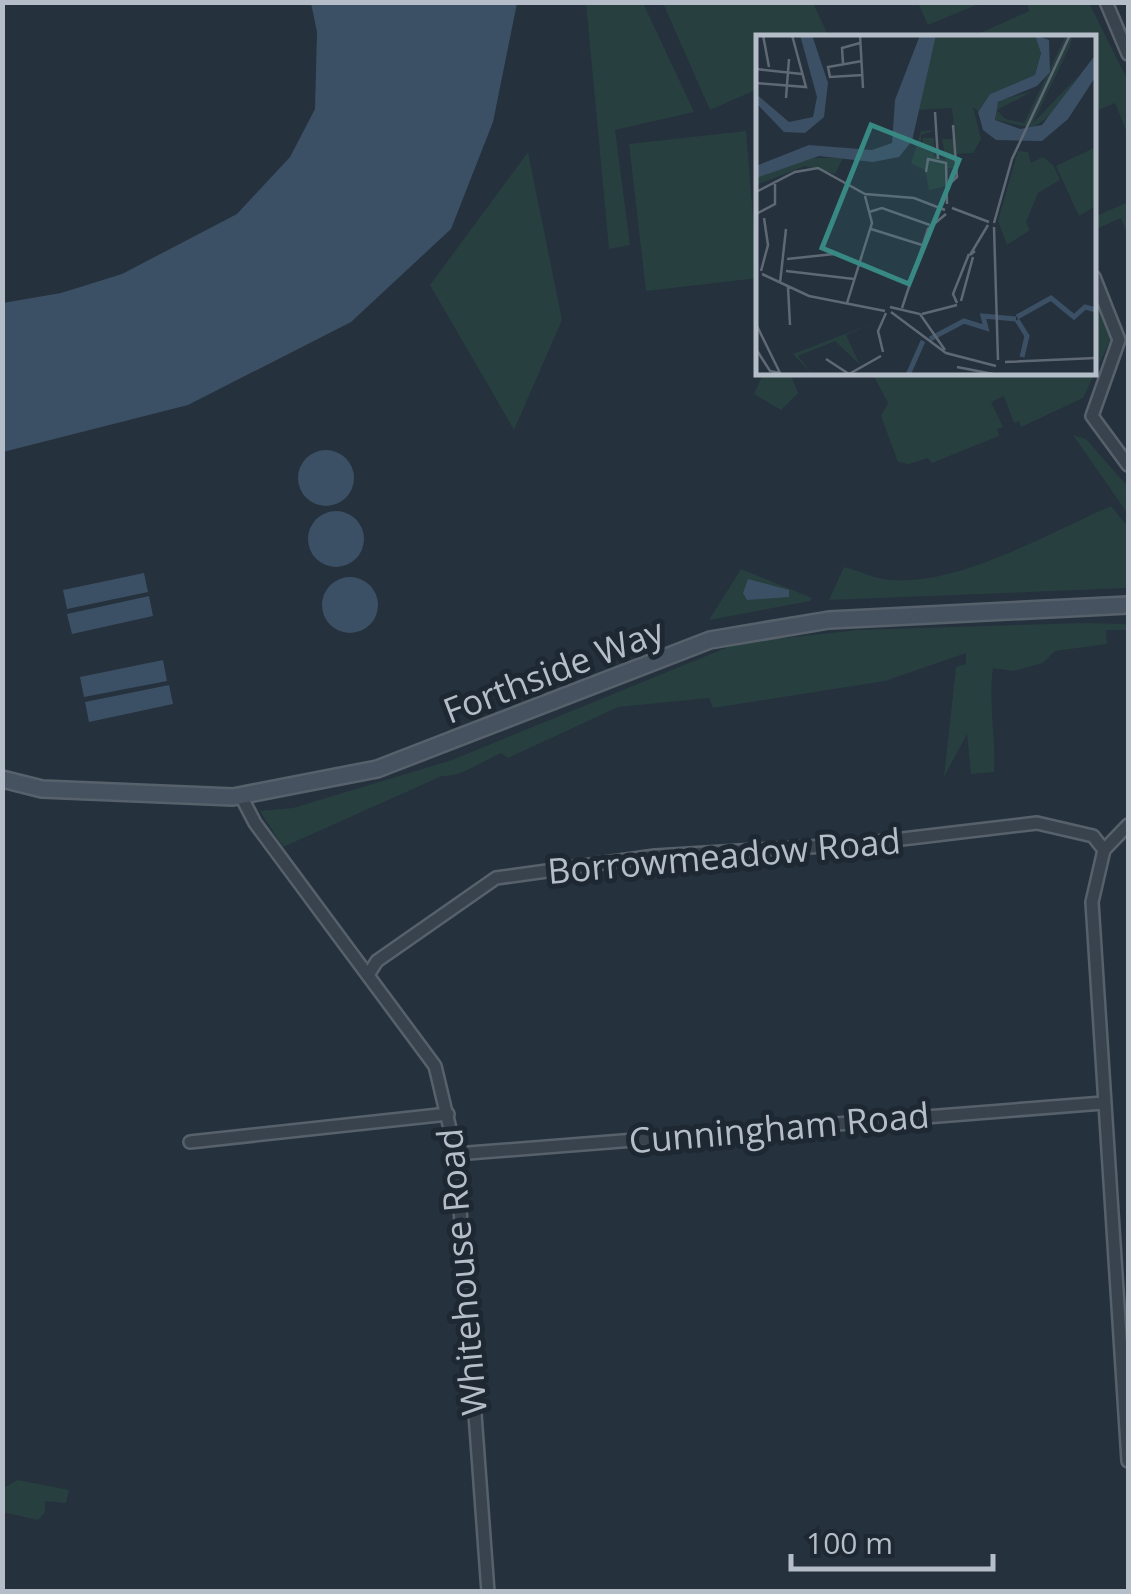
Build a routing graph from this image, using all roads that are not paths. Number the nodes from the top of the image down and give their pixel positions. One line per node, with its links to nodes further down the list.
1 (1106, 2): 2 (street)
2 (1128, 54)
3 (1096, 282): 5 (street)
4 (1128, 323): 5 (street)
5 (1119, 340): 6 (street)
6 (1128, 466)
7 (1128, 604): 9 (street, Forthside Way)
8 (2, 778): 9 (street, Forthside Way)
9 (240, 796): 12 (street, Whitehouse Road)
10 (1128, 825): 11 (street)
11 (1104, 850): 12 (street, Borrowmeadow Road); 13 (street)
12 (368, 975): 14 (street, Whitehouse Road)
13 (1103, 1103): 16 (street, Cunningham Road); 17 (street)
14 (448, 1114): 15 (street); 16 (street, Whitehouse Road)
15 (190, 1142)
16 (456, 1154): 18 (street, Whitehouse Road)
17 (1128, 1461)
18 (488, 1592)

